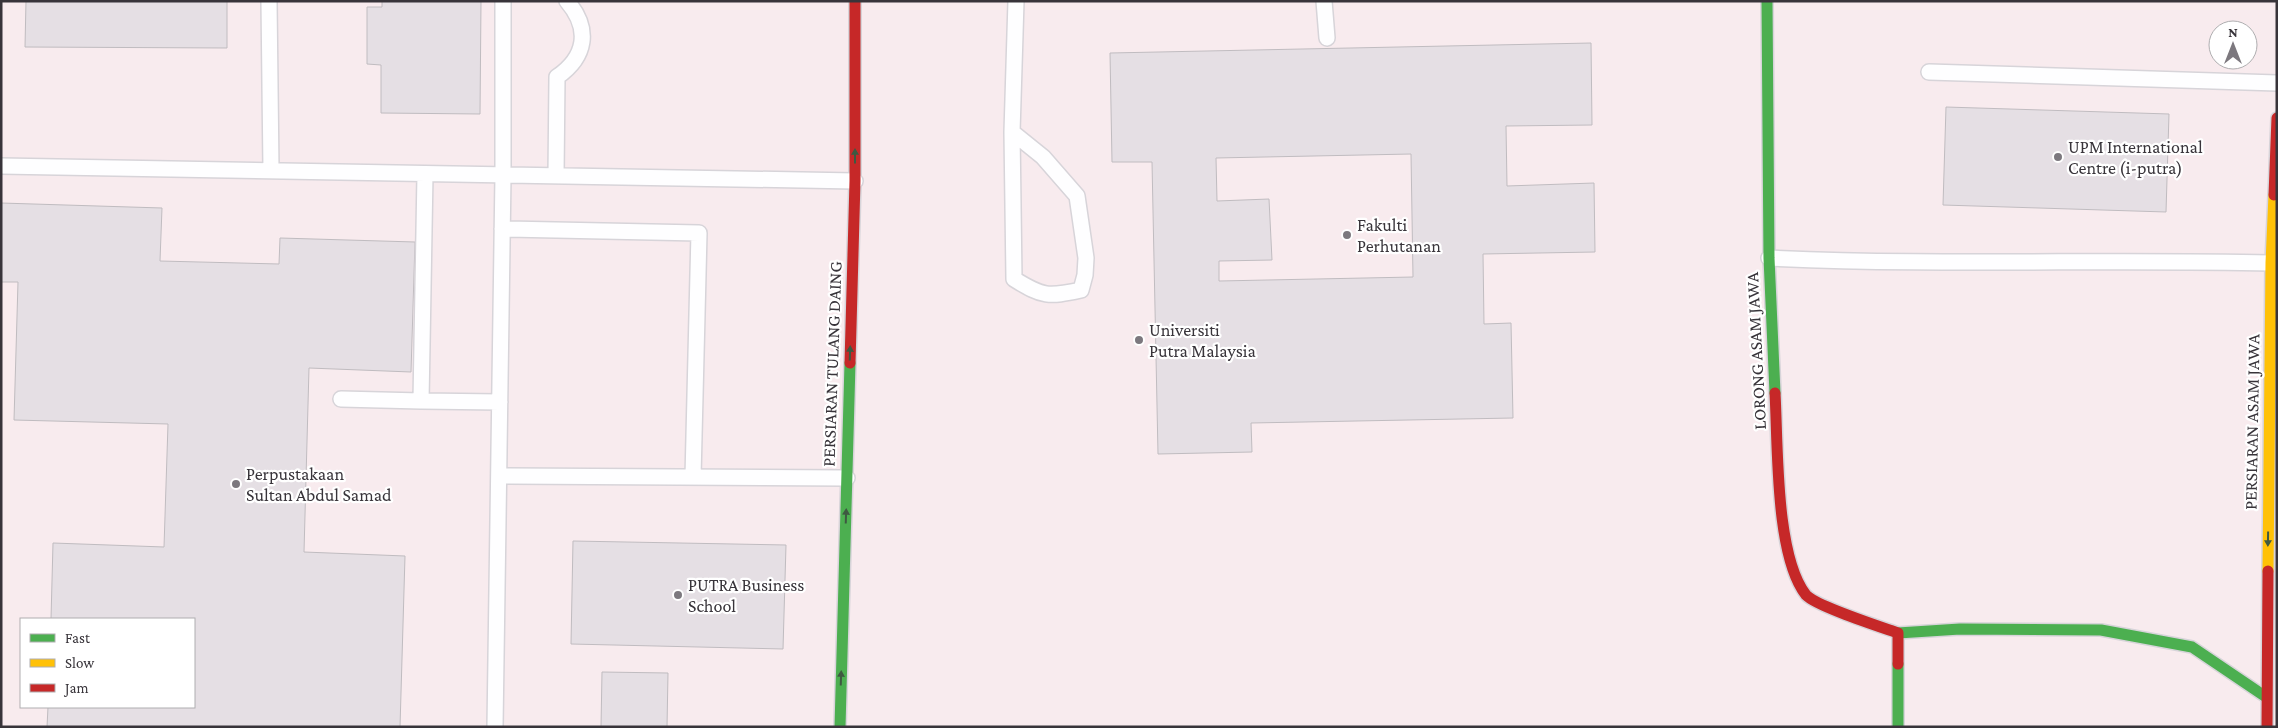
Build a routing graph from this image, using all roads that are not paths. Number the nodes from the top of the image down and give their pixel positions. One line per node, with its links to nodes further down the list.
1 (269, 1): 14 (lane)
2 (503, 1): 16 (lane)
3 (567, 1): 17 (lane)
4 (855, 1): 18 (street, PERSIARAN TULANG DAING, one-way to 4)
5 (1016, 1): 12 (lane)
6 (1324, 1): 8 (lane)
7 (1767, 1): 20 (street, LORONG ASAM JAWA)
8 (1327, 38)
9 (1929, 72): 10 (lane)
10 (2277, 83)
11 (2277, 118): 21 (street, PERSIARAN ASAM JAWA)
12 (1012, 132): 12 (lane)
13 (1, 166): 14 (lane)
14 (271, 170): 15 (lane)
15 (425, 174): 16 (lane); 23 (lane)
16 (503, 175): 17 (lane); 19 (lane)
17 (556, 176): 18 (lane)
18 (855, 181): 27 (street, PERSIARAN TULANG DAING, one-way to 18)
19 (502, 229): 24 (lane); 26 (lane)
20 (1769, 258): 21 (lane); 28 (street, LORONG ASAM JAWA)
21 (2271, 263): 29 (street, PERSIARAN ASAM JAWA, one-way to 29)
22 (341, 399): 23 (lane)
23 (421, 401): 24 (lane)
24 (500, 402): 25 (lane)
25 (499, 476): 26 (lane); 30 (lane)
26 (693, 477): 27 (lane)
27 (847, 478): 31 (street, PERSIARAN TULANG DAING, one-way to 27)
28 (1898, 633): 29 (street, LORONG ASAM JAWA); 32 (street)
29 (2266, 697): 33 (street, PERSIARAN ASAM JAWA)
30 (495, 727)
31 (840, 727)
32 (1898, 727)
33 (2267, 727)

